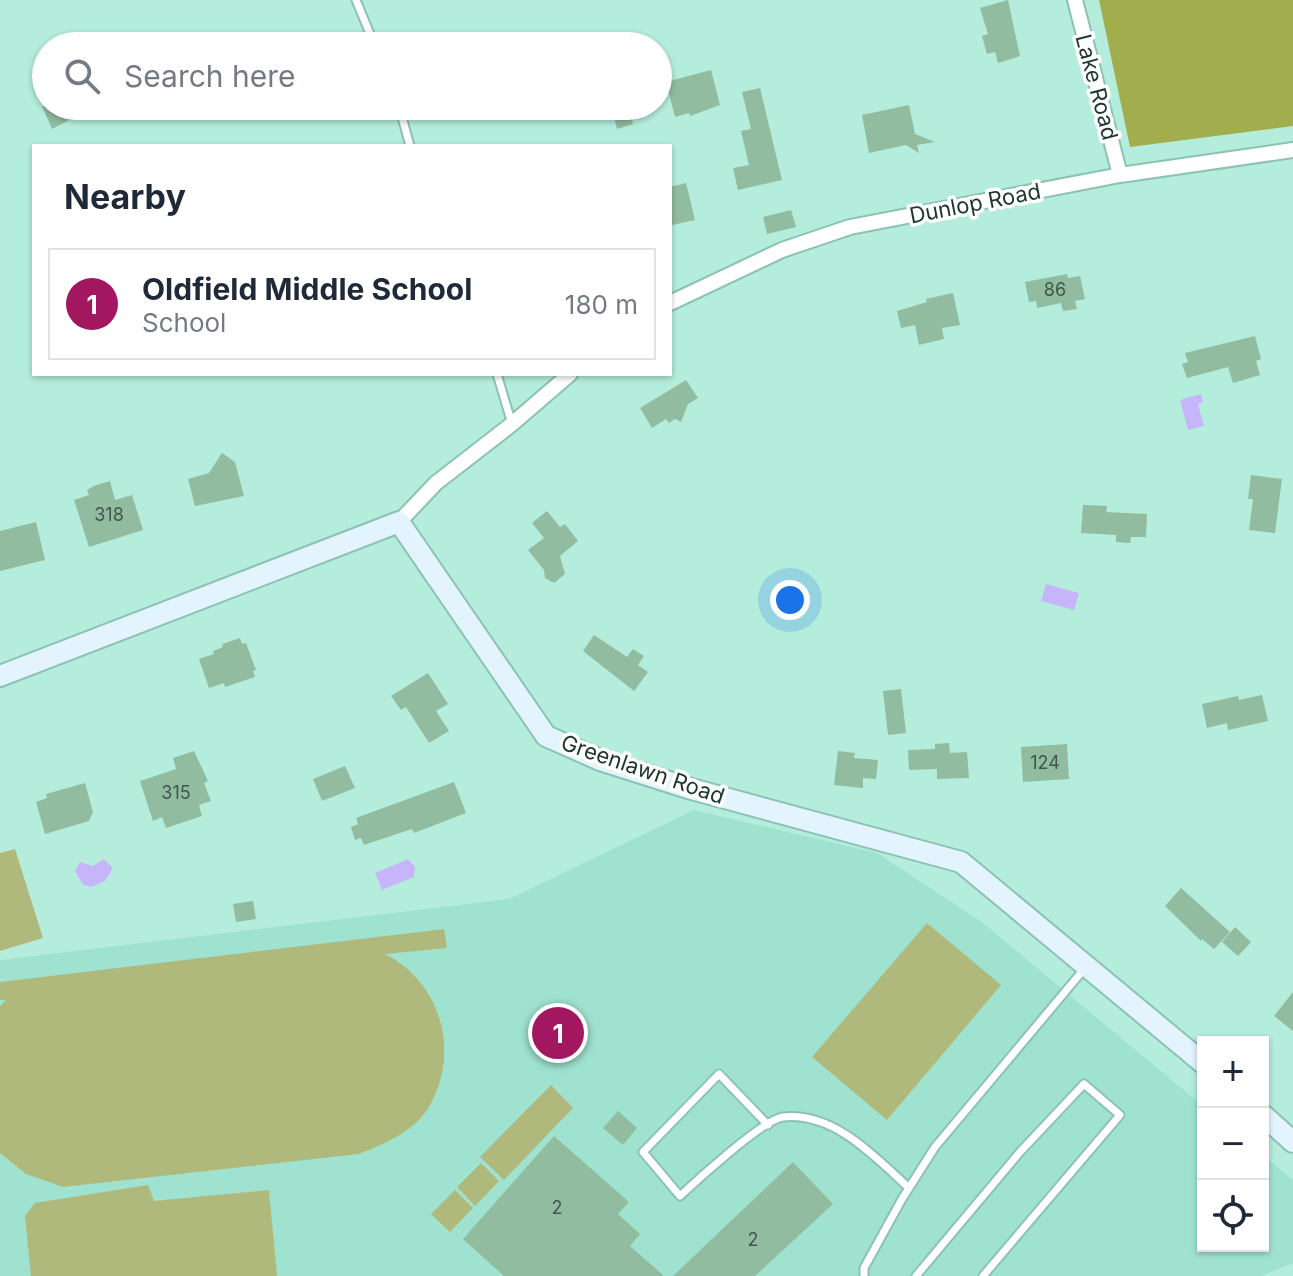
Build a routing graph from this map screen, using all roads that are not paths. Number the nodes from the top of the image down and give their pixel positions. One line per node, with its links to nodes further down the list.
1 (356, 0): 3 (lane)
2 (1075, 0): 7 (street, Lake Road)
3 (369, 32)
4 (403, 120): 5 (lane)
5 (409, 144)
6 (1293, 150): 7 (street, Dunlop Road)
7 (1120, 175): 8 (street, Dunlop Road)
8 (672, 302)
9 (498, 376): 11 (lane)
10 (568, 376): 11 (street)
11 (512, 424): 12 (street)
12 (399, 522): 13 (main road); 14 (main road, Greenlawn Road)
13 (0, 676)
14 (1087, 965): 15 (main road, Greenlawn Road); 19 (lane)
15 (1197, 1058)
16 (1269, 1120): 18 (main road)
17 (768, 1125): 17 (lane); 19 (lane)
18 (1293, 1142)
19 (909, 1188): 20 (lane)
20 (866, 1275)
21 (916, 1276): 22 (lane)
22 (983, 1276)

